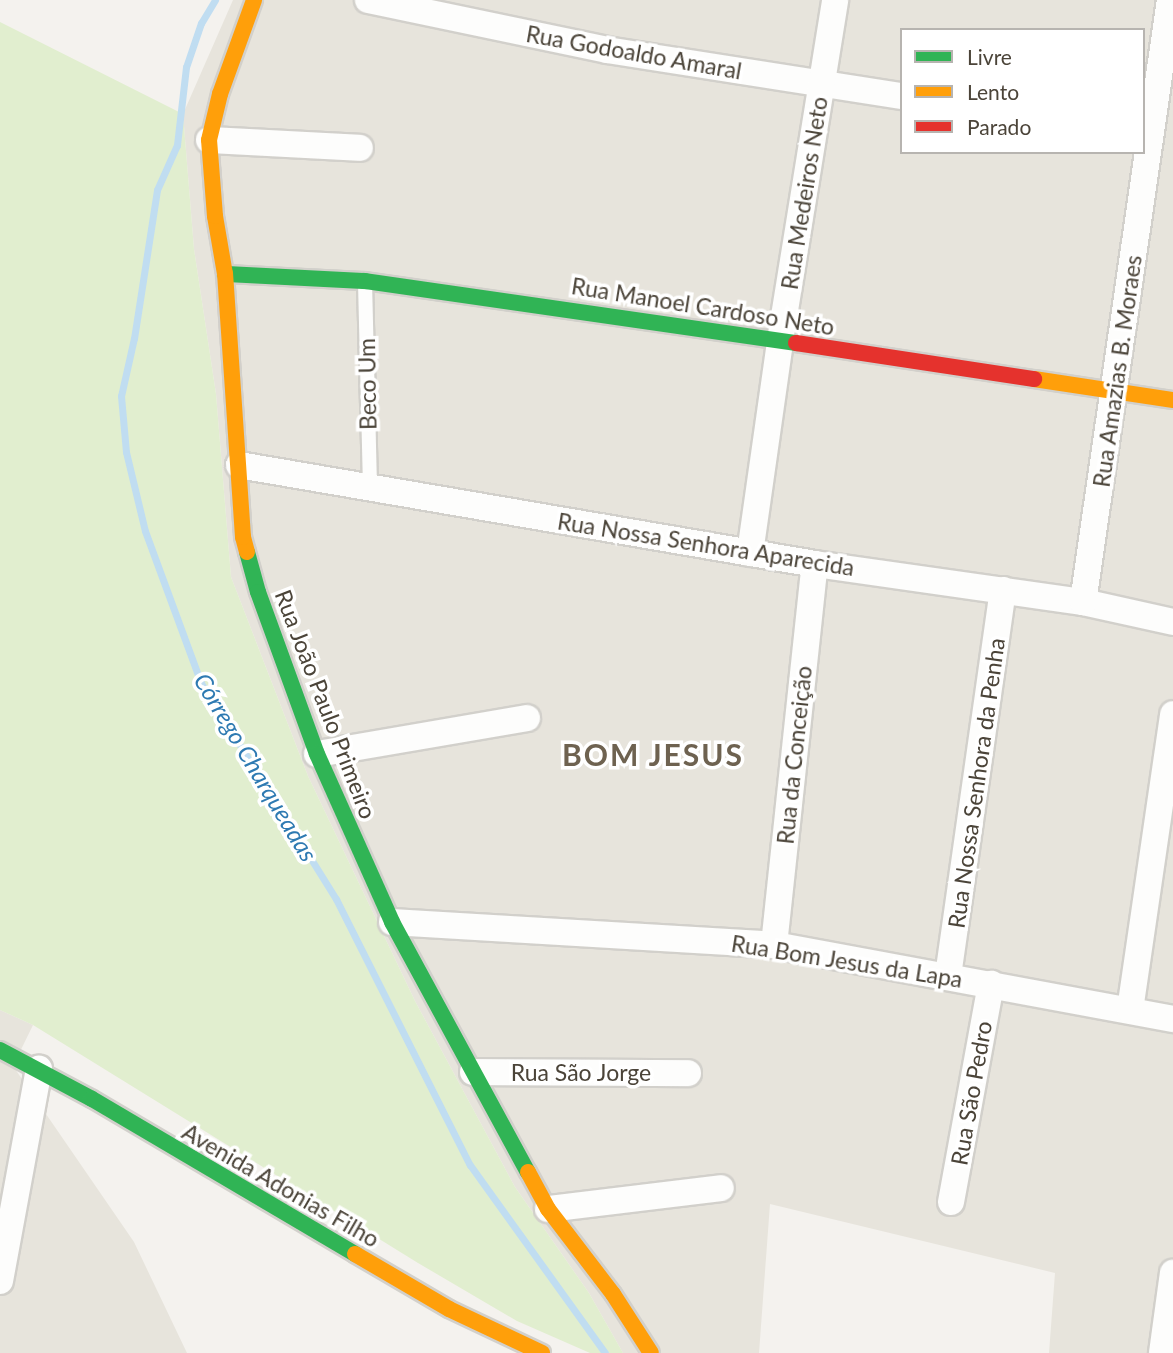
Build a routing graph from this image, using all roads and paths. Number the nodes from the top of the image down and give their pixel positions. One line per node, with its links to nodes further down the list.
1 (254, 0): 8 (street, Rua João Paulo Primeiro)
2 (368, 0): 5 (street, Rua Godoaldo Amaral)
3 (835, 0): 5 (street, Rua Medeiros Neto)
4 (1170, 0): 7 (street, Rua Amazias B. Moraes)
5 (822, 83): 6 (street, Rua Godoaldo Amaral); 12 (street, Rua Medeiros Neto)
6 (900, 96)
7 (1155, 140): 13 (street, Rua Amazias B. Moraes)
8 (209, 141): 9 (street); 10 (street, Rua João Paulo Primeiro)
9 (360, 148)
10 (225, 274): 11 (street, Rua Manoel Cardoso Neto); 15 (street, Rua João Paulo Primeiro)
11 (365, 281): 12 (street, Rua Manoel Cardoso Neto); 16 (lane, Beco Um)
12 (780, 341): 13 (street, Rua Manoel Cardoso Neto); 17 (street, Rua Medeiros Neto)
13 (1115, 391): 14 (street, Rua Manoel Cardoso Neto); 20 (street, Rua Amazias B. Moraes)
14 (1173, 400)
15 (239, 465): 16 (street, Rua Nossa Senhora Aparecida); 24 (street, Rua João Paulo Primeiro)
16 (370, 487): 17 (street, Rua Nossa Senhora Aparecida)
17 (750, 553): 18 (street, Rua Nossa Senhora Aparecida)
18 (814, 564): 19 (street, Rua Nossa Senhora Aparecida); 26 (street, Rua da Conceição)
19 (1003, 590): 20 (street, Rua Nossa Senhora Aparecida); 27 (street, Rua Nossa Senhora da Penha)
20 (1083, 602): 21 (street, Rua Nossa Senhora Aparecida)
21 (1173, 622)
22 (1173, 714): 29 (street)
23 (527, 718): 24 (street)
24 (317, 754): 25 (street, Rua João Paulo Primeiro)
25 (392, 922): 26 (street, Rua Bom Jesus da Lapa); 33 (street, Rua João Paulo Primeiro)
26 (774, 946): 27 (street, Rua Bom Jesus da Lapa)
27 (948, 975): 28 (street, Rua Bom Jesus da Lapa)
28 (992, 984): 29 (street, Rua Bom Jesus da Lapa); 36 (street, Rua São Pedro)
29 (1130, 1010): 30 (street, Rua Bom Jesus da Lapa)
30 (1173, 1019)
31 (0, 1050): 32 (street, Avenida Adonias Filho)
32 (39, 1069): 39 (street); 40 (street, Avenida Adonias Filho)
33 (473, 1072): 34 (street, Rua São Jorge); 37 (street, Rua João Paulo Primeiro)
34 (688, 1073)
35 (721, 1188): 37 (street)
36 (951, 1202)
37 (548, 1209): 41 (street, Rua João Paulo Primeiro)
38 (1173, 1273): 42 (street)
39 (0, 1281)
40 (542, 1353)
41 (650, 1353)
42 (1162, 1353)

